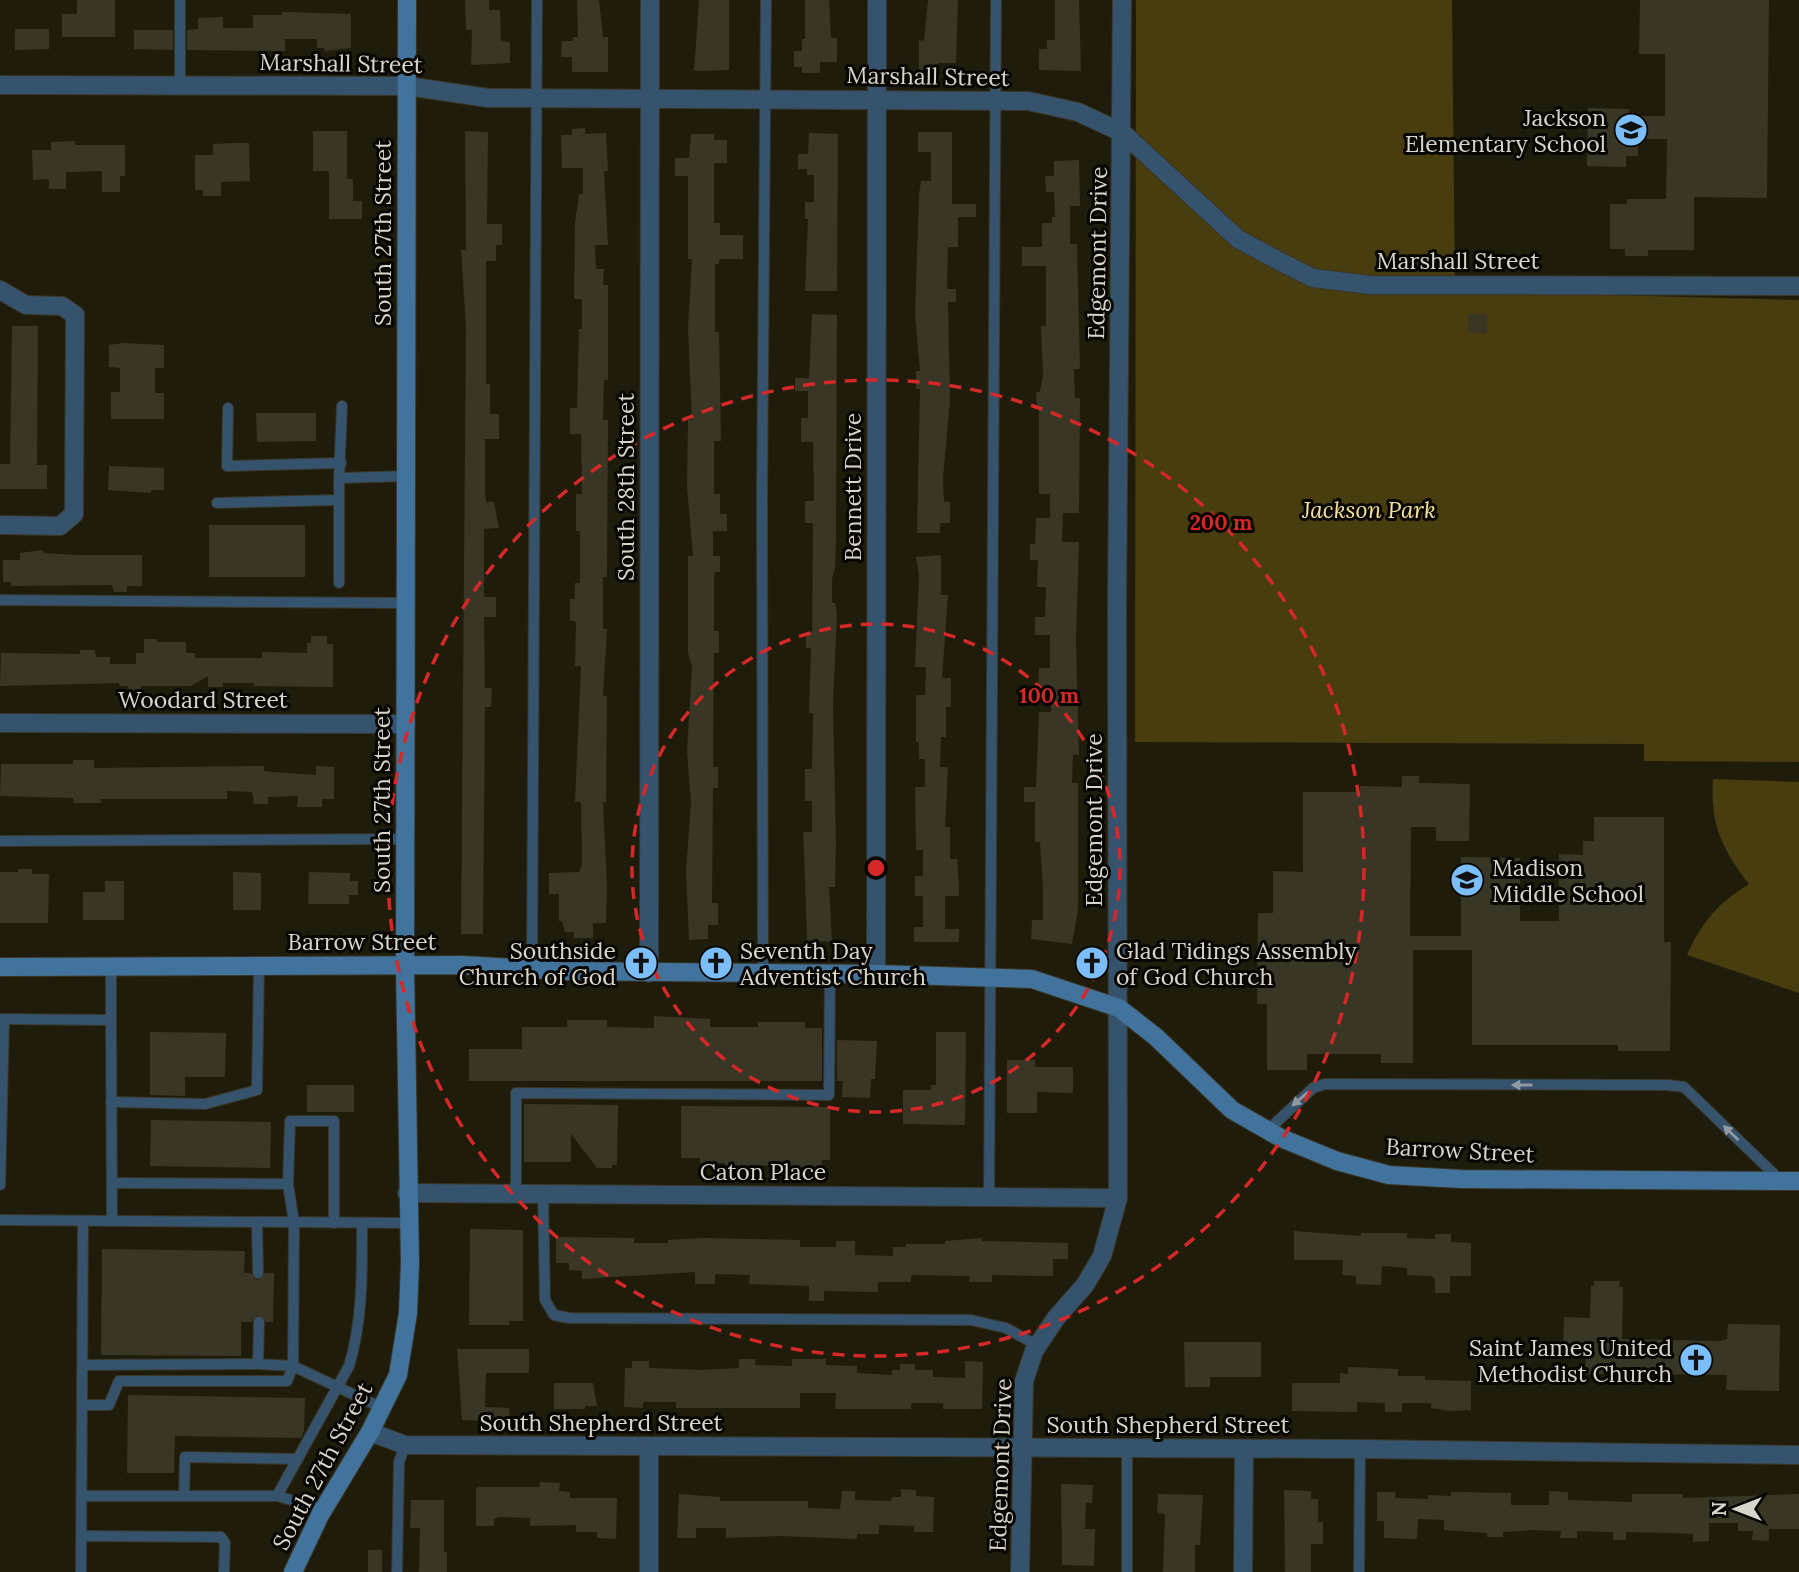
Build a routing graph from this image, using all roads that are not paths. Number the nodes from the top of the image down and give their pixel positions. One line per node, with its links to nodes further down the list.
1 (180, 0): 10 (lane)
2 (407, 0): 11 (main road, South 27th Street)
3 (537, 0): 13 (lane)
4 (650, 0): 12 (street, South 28th Street)
5 (766, 0): 14 (lane)
6 (877, 0): 15 (street, Bennett Drive)
7 (996, 0): 16 (lane)
8 (1122, 0): 17 (street, Edgemont Drive)
9 (0, 85): 10 (street, Marshall Street)
10 (180, 85): 11 (street, Marshall Street)
11 (407, 86): 13 (street, Marshall Street); 23 (main road, South 27th Street)
12 (649, 97): 13 (street, Marshall Street); 14 (street, Marshall Street); 40 (street, South 28th Street)
13 (537, 98): 39 (lane)
14 (766, 99): 15 (street, Marshall Street); 41 (lane)
15 (876, 99): 16 (street, Marshall Street); 43 (street, Bennett Drive)
16 (994, 101): 17 (street, Marshall Street); 44 (lane)
17 (1123, 133): 18 (street, Marshall Street); 45 (street, Edgemont Drive)
18 (1799, 286)
19 (0, 290): 27 (street)
20 (342, 406): 22 (lane)
21 (228, 408): 22 (lane)
22 (341, 463): 24 (lane)
23 (407, 476): 24 (lane); 30 (main road, South 27th Street)
24 (339, 478): 25 (lane)
25 (338, 500): 26 (lane); 28 (lane)
26 (217, 503)
27 (0, 524)
28 (339, 583)
29 (0, 600): 30 (lane)
30 (406, 603): 32 (main road, South 27th Street)
31 (0, 723): 32 (street, Woodard Street)
32 (406, 724): 33 (main road, South 27th Street)
33 (406, 839): 34 (lane); 35 (main road, South 27th Street)
34 (0, 841)
35 (405, 965): 37 (main road, Barrow Street); 39 (main road, Barrow Street); 55 (main road, South 27th Street)
36 (111, 966): 37 (main road, Barrow Street); 38 (main road, Barrow Street); 47 (lane)
37 (259, 966): 48 (lane)
38 (0, 967)
39 (532, 970): 40 (main road, Barrow Street)
40 (649, 973): 41 (main road, Barrow Street)
41 (763, 974): 42 (main road, Barrow Street)
42 (830, 974): 43 (main road, Barrow Street); 56 (lane)
43 (876, 974): 44 (main road, Barrow Street)
44 (991, 977): 45 (main road, Barrow Street); 58 (lane)
45 (1119, 1008): 49 (main road, Barrow Street); 59 (street, Edgemont Drive)
46 (2, 1019): 47 (lane); 54 (lane)
47 (111, 1020): 48 (lane)
48 (111, 1102): 52 (lane)
49 (1268, 1130): 50 (main road, Barrow Street); 50 (lane, one-way to 49)
50 (1780, 1181): 51 (main road, Barrow Street)
51 (1799, 1181)
52 (112, 1183): 53 (lane); 62 (lane)
53 (288, 1184): 64 (lane); 65 (lane)
54 (0, 1185)
55 (407, 1194): 56 (street, Caton Place); 67 (main road, South 27th Street)
56 (516, 1194): 57 (street, Caton Place)
57 (543, 1194): 58 (street, Caton Place); 70 (lane)
58 (989, 1197): 59 (street, Caton Place)
59 (1118, 1198): 70 (street, Edgemont Drive)
60 (0, 1220): 61 (lane)
61 (83, 1221): 62 (lane); 72 (lane)
62 (112, 1221): 63 (lane)
63 (257, 1223): 64 (lane); 68 (lane)
64 (294, 1223): 65 (lane); 73 (lane)
65 (334, 1223): 66 (lane)
66 (362, 1223): 67 (lane); 74 (lane)
67 (408, 1223): 76 (main road, South 27th Street)
68 (258, 1273)
69 (259, 1322): 71 (lane)
70 (1038, 1346): 81 (street, Edgemont Drive)
71 (258, 1364): 72 (lane); 73 (lane)
72 (83, 1365): 75 (lane)
73 (293, 1366): 74 (lane); 75 (lane)
74 (339, 1387): 76 (lane); 85 (lane)
75 (83, 1405): 86 (lane)
76 (382, 1408): 77 (main road, South 27th Street)
77 (370, 1432): 78 (street, South Shepherd Street); 89 (main road, South 27th Street)
78 (405, 1445): 79 (street, South Shepherd Street); 94 (lane)
79 (649, 1448): 81 (street, South Shepherd Street); 95 (street)
80 (1127, 1448): 81 (street, South Shepherd Street); 82 (street, South Shepherd Street); 97 (lane)
81 (1021, 1449): 96 (street, Edgemont Drive)
82 (1244, 1449): 83 (street, South Shepherd Street); 98 (street)
83 (1360, 1449): 84 (street, South Shepherd Street); 99 (lane)
84 (1799, 1455)
85 (299, 1458): 87 (lane); 88 (lane)
86 (83, 1496): 87 (lane); 90 (lane)
87 (184, 1496): 88 (lane)
88 (277, 1496): 89 (lane)
89 (323, 1509): 93 (main road, South 27th Street)
90 (82, 1536): 91 (lane); 92 (lane)
91 (81, 1572)
92 (224, 1572)
93 (293, 1572)
94 (397, 1572)
95 (649, 1572)
96 (1020, 1572)
97 (1127, 1572)
98 (1243, 1572)
99 (1359, 1572)

